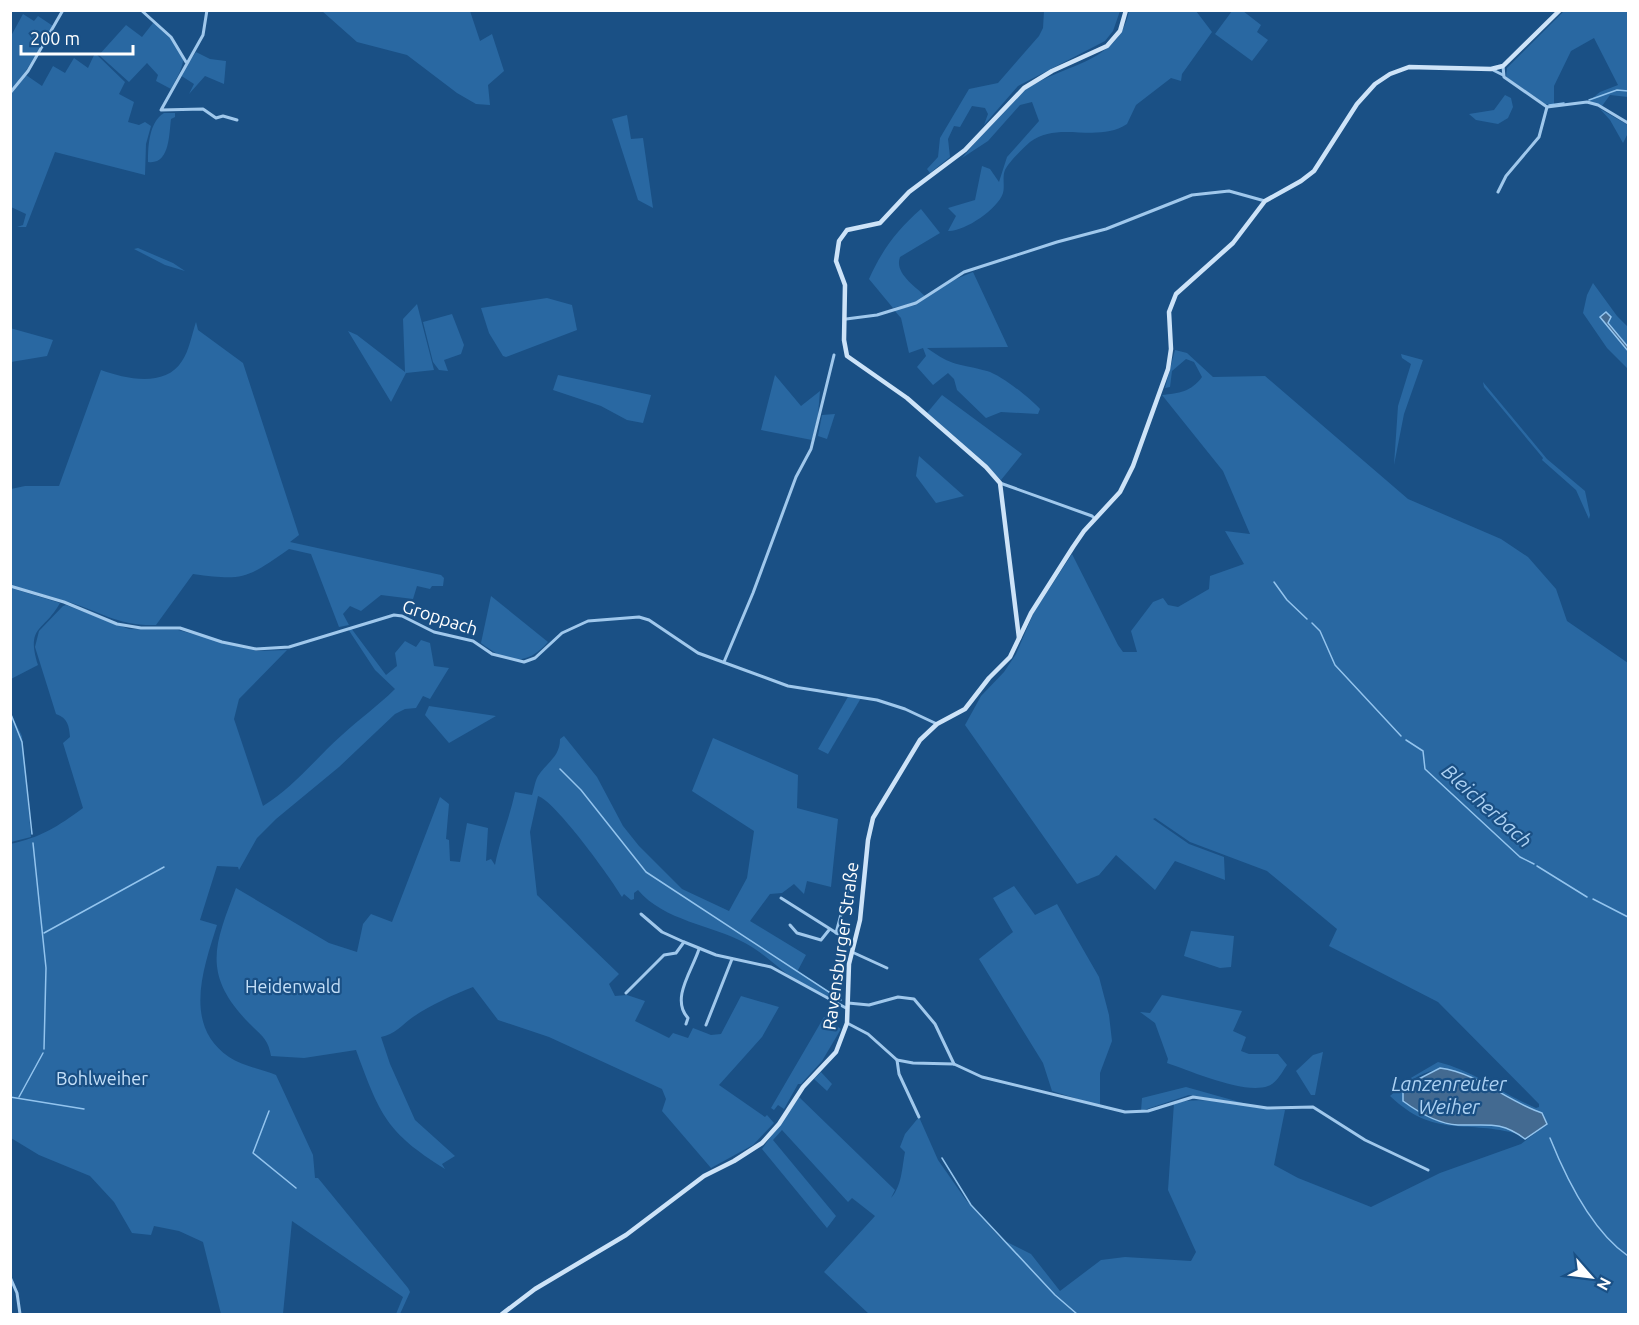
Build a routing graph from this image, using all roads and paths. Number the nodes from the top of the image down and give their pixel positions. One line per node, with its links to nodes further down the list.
1 (63, 10): 10 (street)
2 (141, 10): 6 (street)
3 (207, 10): 6 (street)
4 (1126, 10): 16 (main road)
5 (1560, 10): 7 (main road)
6 (186, 62): 12 (street)
7 (1503, 66): 8 (main road); 9 (street)
8 (1491, 69): 9 (street); 15 (main road)
9 (1503, 75): 11 (street)
10 (10, 93)
11 (1547, 107): 13 (street); 14 (street)
12 (237, 120)
13 (1629, 123)
14 (1498, 192)
15 (1265, 201): 16 (street); 19 (main road)
16 (846, 319): 18 (main road)
17 (834, 355): 22 (street)
18 (999, 483): 19 (street); 21 (main road)
19 (1095, 519): 21 (main road)
20 (10, 586): 22 (street, Groppach)
21 (1019, 638): 23 (main road)
22 (724, 662): 23 (street)
23 (936, 724): 31 (main road, Ravensburger Straße)
24 (849, 885): 29 (street)
25 (781, 898): 28 (street)
26 (641, 914): 30 (street)
27 (790, 925): 28 (street)
28 (829, 930): 29 (street)
29 (836, 933): 31 (street)
30 (684, 942): 32 (street); 36 (street)
31 (854, 944): 33 (main road, Ravensburger Straße)
32 (699, 949): 34 (street); 39 (street)
33 (852, 952): 35 (street); 37 (main road, Ravensburger Straße)
34 (732, 959): 37 (street); 40 (street)
35 (887, 969)
36 (626, 993)
37 (848, 1005): 38 (main road, Ravensburger Straße); 42 (street)
38 (847, 1023): 41 (street); 47 (main road, Ravensburger Straße)
39 (686, 1024)
40 (706, 1025)
41 (897, 1060): 42 (street); 43 (street)
42 (954, 1064): 44 (street)
43 (919, 1117)
44 (1428, 1170)
45 (10, 1277): 46 (street)
46 (20, 1314)
47 (502, 1314)

